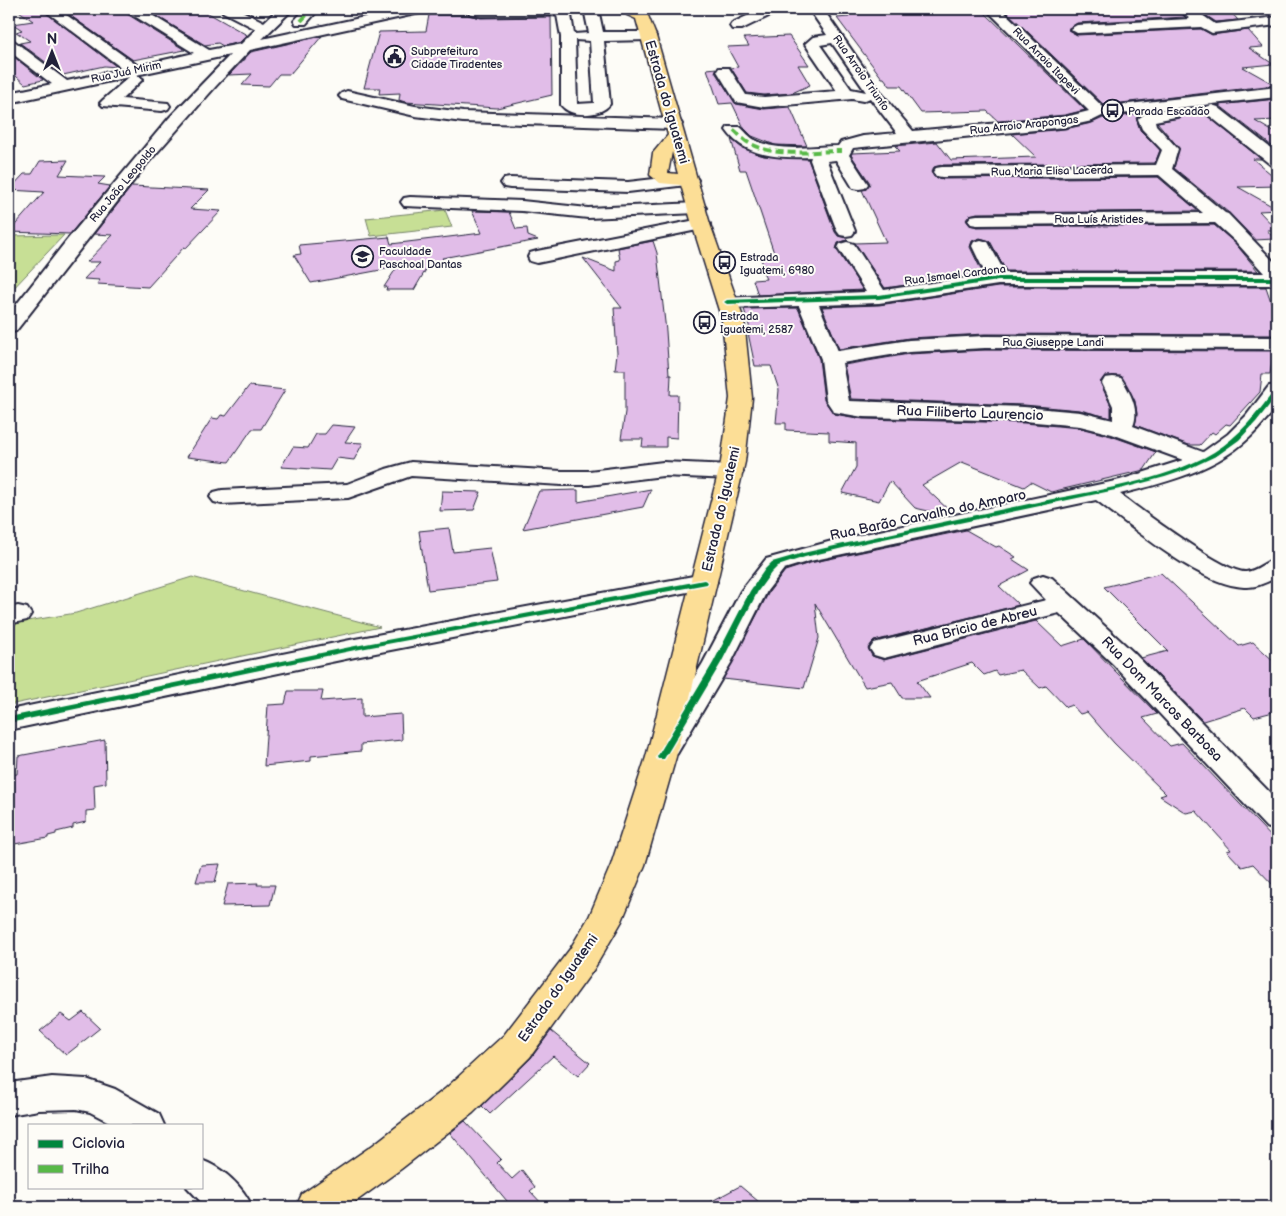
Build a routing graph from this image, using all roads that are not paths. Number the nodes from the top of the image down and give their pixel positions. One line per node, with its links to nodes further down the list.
1 (50, 9): 32 (street)
2 (133, 9): 29 (street)
3 (228, 9): 21 (street)
4 (286, 9): 21 (street, Rua João Leopoldo)
5 (312, 9): 16 (street)
6 (420, 9): 28 (street, Rua Juá Mirim)
7 (478, 9): 13 (street)
8 (591, 9): 25 (street)
9 (772, 9): 18 (street)
10 (816, 9): 26 (street, Rua Arroio Triunfo)
11 (994, 9): 44 (street, Rua Arroio Itapevi)
12 (1183, 9): 19 (street)
13 (563, 10): 24 (street)
14 (636, 11): 23 (main road, Estrada do Iguatemi)
15 (1099, 13): 20 (street)
16 (301, 21)
17 (1277, 21): 19 (street)
18 (737, 26)
19 (1208, 26): 20 (street)
20 (1118, 27): 22 (street)
21 (264, 28): 28 (street, Rua João Leopoldo)
22 (1077, 29)
23 (649, 36): 25 (street); 45 (main road, Estrada do Iguatemi)
24 (568, 37): 25 (street); 25 (street)
25 (597, 37)
26 (837, 38): 36 (street); 38 (street, Rua Arroio Triunfo)
27 (9, 44): 33 (street)
28 (244, 46): 29 (street, Rua Juá Mirim); 66 (street, Rua João Leopoldo)
29 (207, 55): 32 (street, Rua Juá Mirim)
30 (724, 71): 36 (street)
31 (180, 72): 32 (street)
32 (130, 74): 33 (street, Rua Juá Mirim); 41 (street)
33 (63, 85): 35 (street, Rua Juá Mirim)
34 (1277, 92): 44 (street, Rua Arroio Arapongas)
35 (25, 94): 39 (street, Rua Juá Mirim); 42 (street)
36 (848, 95): 38 (street)
37 (347, 96): 45 (street)
38 (877, 97): 47 (street, Rua Arroio Triunfo)
39 (9, 98)
40 (1277, 104): 43 (street)
41 (162, 106)
42 (9, 108)
43 (1212, 110): 49 (street); 50 (street)
44 (1099, 112): 47 (street, Rua Arroio Arapongas)
45 (675, 130): 52 (main road, Estrada do Iguatemi)
46 (734, 130): 48 (street)
47 (908, 136): 48 (street, Rua Arroio Arapongas)
48 (841, 153): 54 (street); 63 (street)
49 (1277, 162)
50 (1163, 170): 51 (street, Rua Maria Elisa Lacerda); 57 (street)
51 (942, 172)
52 (689, 180): 53 (street); 56 (main road, Estrada do Iguatemi)
53 (510, 183)
54 (859, 184)
55 (410, 202): 56 (street)
56 (699, 216): 60 (street); 65 (main road, Estrada do Iguatemi)
57 (1222, 218): 58 (street, Rua Luís Aristides); 61 (street)
58 (977, 220)
59 (981, 246): 62 (street)
60 (537, 257)
61 (1277, 278): 62 (street, Rua Ismael Cardona)
62 (998, 279): 63 (street, Rua Ismael Cardona)
63 (879, 297): 64 (street, Rua Ismael Cardona)
64 (807, 300): 65 (street, Rua Ismael Cardona); 68 (street, Rua Filiberto Laurencio)
65 (727, 302): 73 (main road, Estrada do Iguatemi)
66 (9, 326)
67 (1277, 343): 68 (street, Rua Giuseppe Landi)
68 (831, 360): 71 (street, Rua Filiberto Laurencio)
69 (1113, 383): 71 (street)
70 (1277, 390): 72 (street, Rua Barão Carvalho do Amparo)
71 (1120, 428): 72 (street, Rua Filiberto Laurencio)
72 (1204, 460): 74 (street, Rua Barão Carvalho do Amparo)
73 (731, 472): 75 (street); 77 (main road, Estrada do Iguatemi)
74 (1099, 491): 76 (street); 82 (street, Rua Barão Carvalho do Amparo)
75 (222, 497)
76 (1277, 566)
77 (704, 582): 81 (street); 82 (main road, Estrada do Iguatemi)
78 (1043, 583): 79 (street, Rua Dom Marcos Barbosa)
79 (1065, 603): 80 (street, Rua Bricio de Abreu); 83 (street, Rua Dom Marcos Barbosa)
80 (884, 649)
81 (9, 720)
82 (661, 757): 88 (main road, Estrada do Iguatemi)
83 (1277, 819)
84 (9, 1099): 85 (street)
85 (144, 1124)
86 (202, 1178): 87 (street)
87 (233, 1207)
88 (316, 1207)

